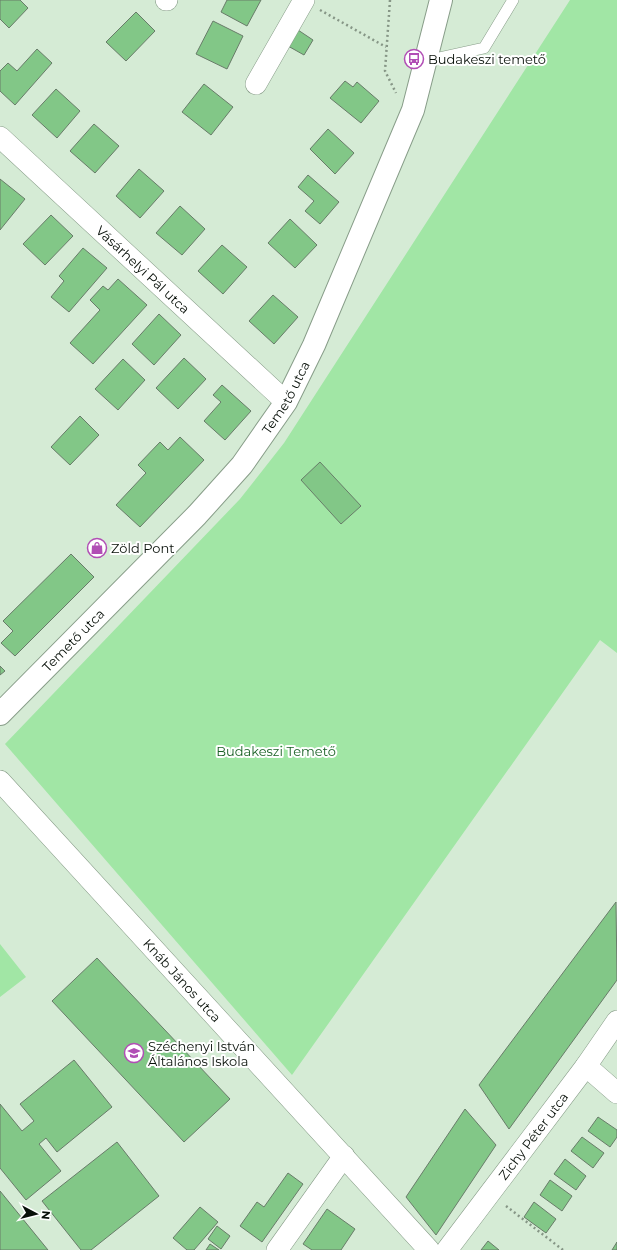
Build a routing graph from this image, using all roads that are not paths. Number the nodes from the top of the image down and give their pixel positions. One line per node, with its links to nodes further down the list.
1 (304, 0): 5 (street)
2 (441, 0): 4 (main road, Temető utca)
3 (514, 0): 4 (lane)
4 (425, 61): 7 (main road, Temető utca)
5 (256, 84)
6 (0, 137): 7 (street, Vásárhelyi Pál utca)
7 (286, 402): 8 (main road, Temető utca)
8 (0, 714)
9 (0, 781): 13 (street, Knáb János utca)
10 (617, 1021): 11 (street, Zichy Péter utca)
11 (586, 1066): 12 (street); 16 (street, Zichy Péter utca)
12 (617, 1093)
13 (344, 1156): 14 (street); 15 (street, Knáb János utca)
14 (277, 1250)
15 (429, 1250)
16 (447, 1250)

